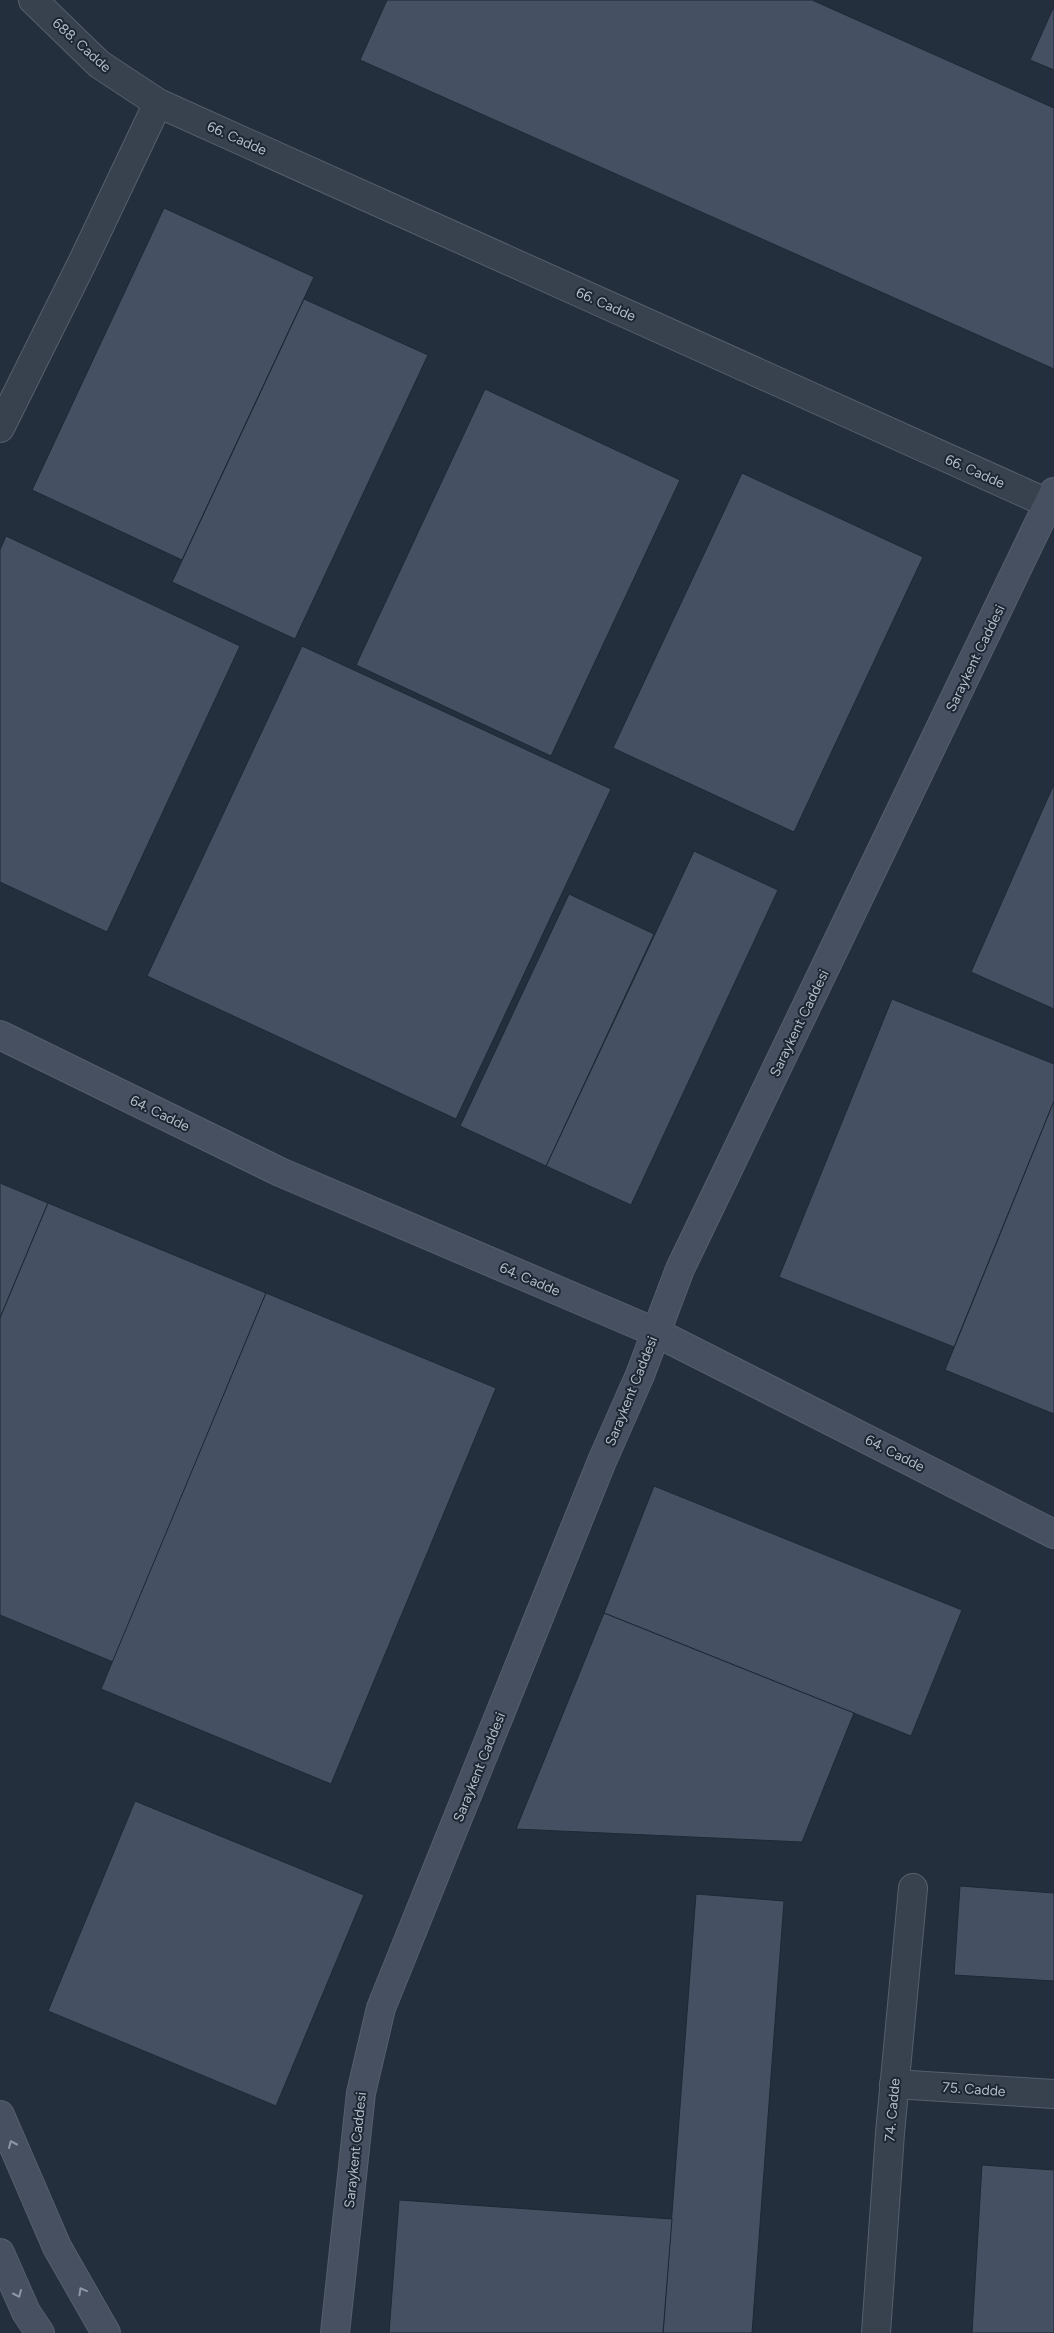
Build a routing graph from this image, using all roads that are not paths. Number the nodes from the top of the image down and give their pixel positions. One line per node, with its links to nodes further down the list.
1 (33, 0): 2 (street, 688. Cadde)
2 (158, 102): 3 (street); 4 (street, 66. Cadde)
3 (0, 428)
4 (1052, 501): 6 (street, Saraykent Caddesi)
5 (0, 1034): 6 (street, 64. Cadde)
6 (655, 1332): 7 (street, 64. Cadde); 15 (street, Saraykent Caddesi)
7 (1054, 1534)
8 (913, 1888): 9 (street, 74. Cadde)
9 (894, 2084): 10 (street, 75. Cadde); 16 (street, 74. Cadde)
10 (1054, 2094)
11 (0, 2115): 14 (street, one-way to 11)
12 (0, 2253): 13 (street, one-way to 13)
13 (40, 2333)
14 (106, 2333)
15 (335, 2333)
16 (876, 2333)

